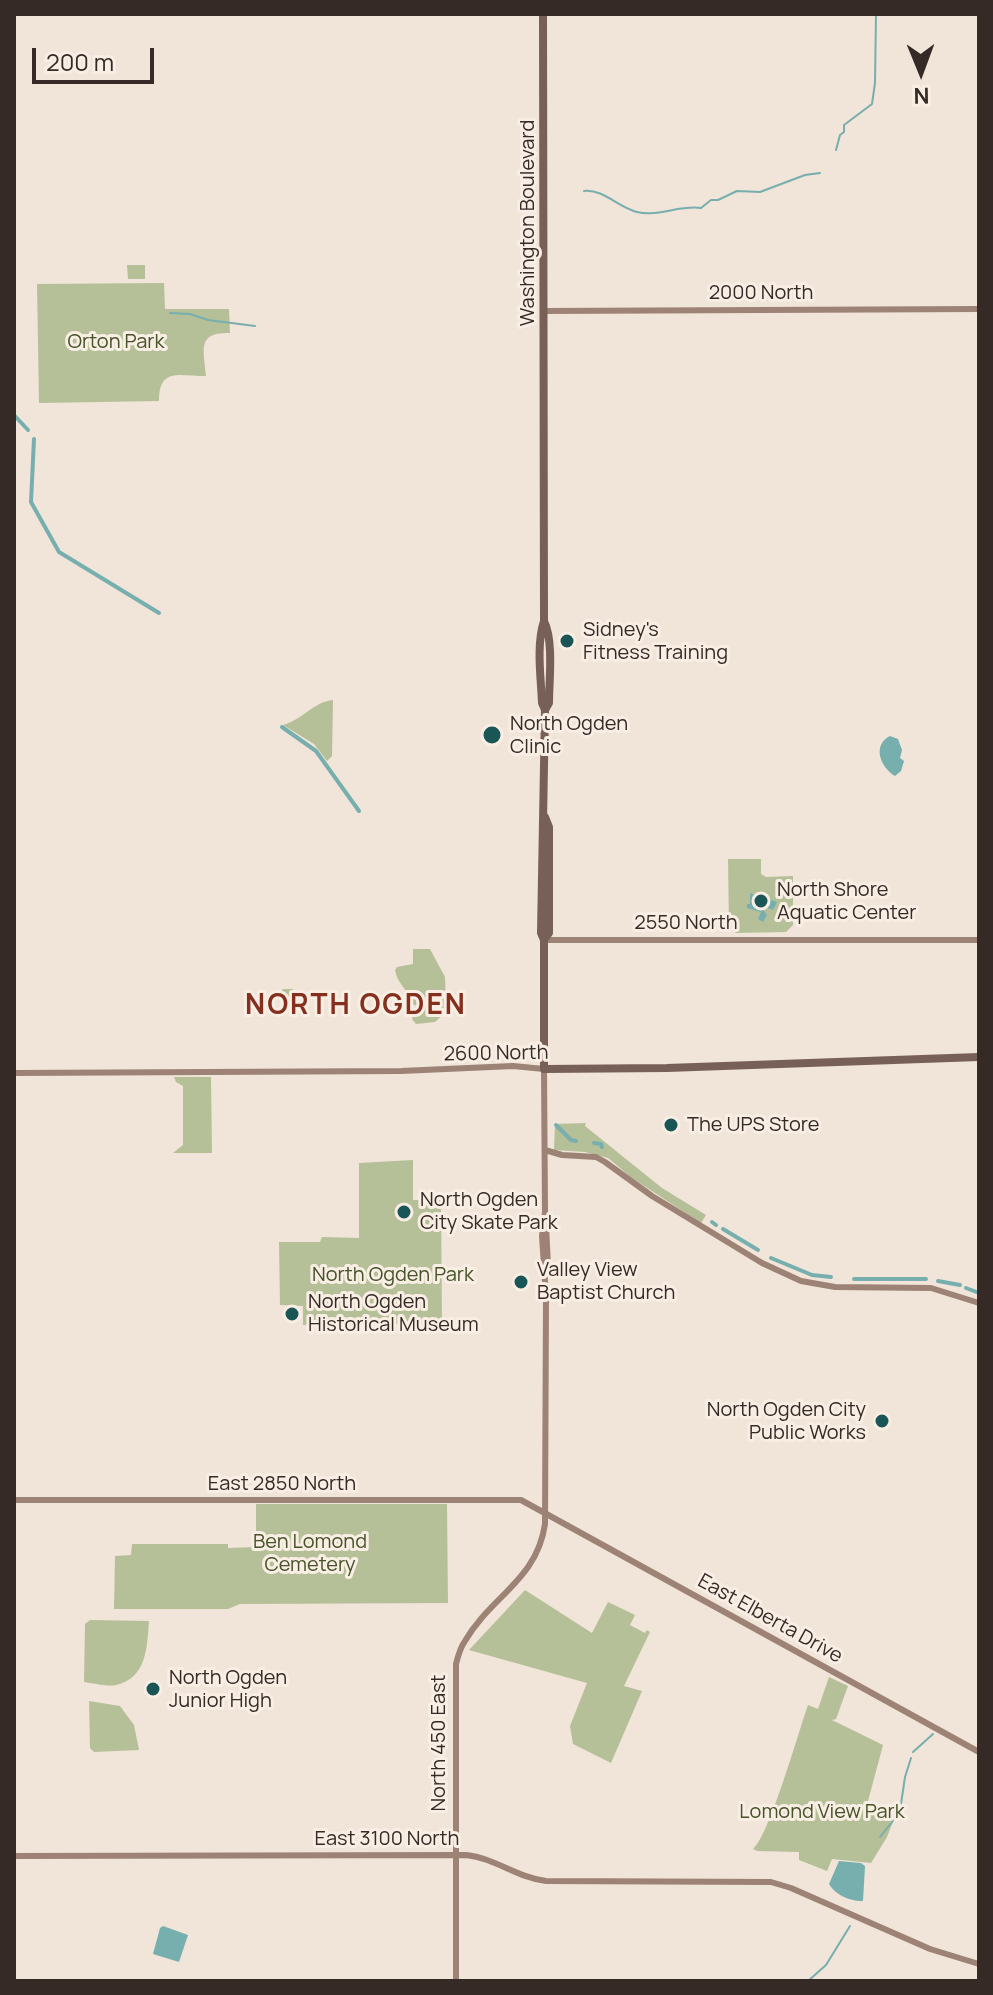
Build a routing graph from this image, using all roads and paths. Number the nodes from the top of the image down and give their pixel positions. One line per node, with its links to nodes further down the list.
1 (543, 14): 3 (main road, Washington Boulevard)
2 (979, 309): 3 (street, 2000 North)
3 (544, 311): 4 (main road, Washington Boulevard)
4 (545, 817): 5 (main road); 5 (main road)
5 (544, 940): 6 (street, 2550 North); 8 (main road)
6 (979, 940)
7 (979, 1057): 8 (main road, 2600 North)
8 (544, 1069): 9 (street, 2600 North); 10 (street)
9 (14, 1073)
10 (545, 1150): 11 (street); 12 (street)
11 (562, 1155): 12 (street); 13 (street)
12 (545, 1160): 15 (street, North 450 East)
13 (979, 1303)
14 (14, 1500): 15 (street, East 2850 North)
15 (546, 1513): 16 (street, East Elberta Drive); 17 (street, North 450 East)
16 (979, 1752)
17 (455, 1855): 18 (street, East 3100 North); 19 (street, East 3100 North); 20 (street, North 450 East)
18 (14, 1856)
19 (979, 1964)
20 (456, 1981)

